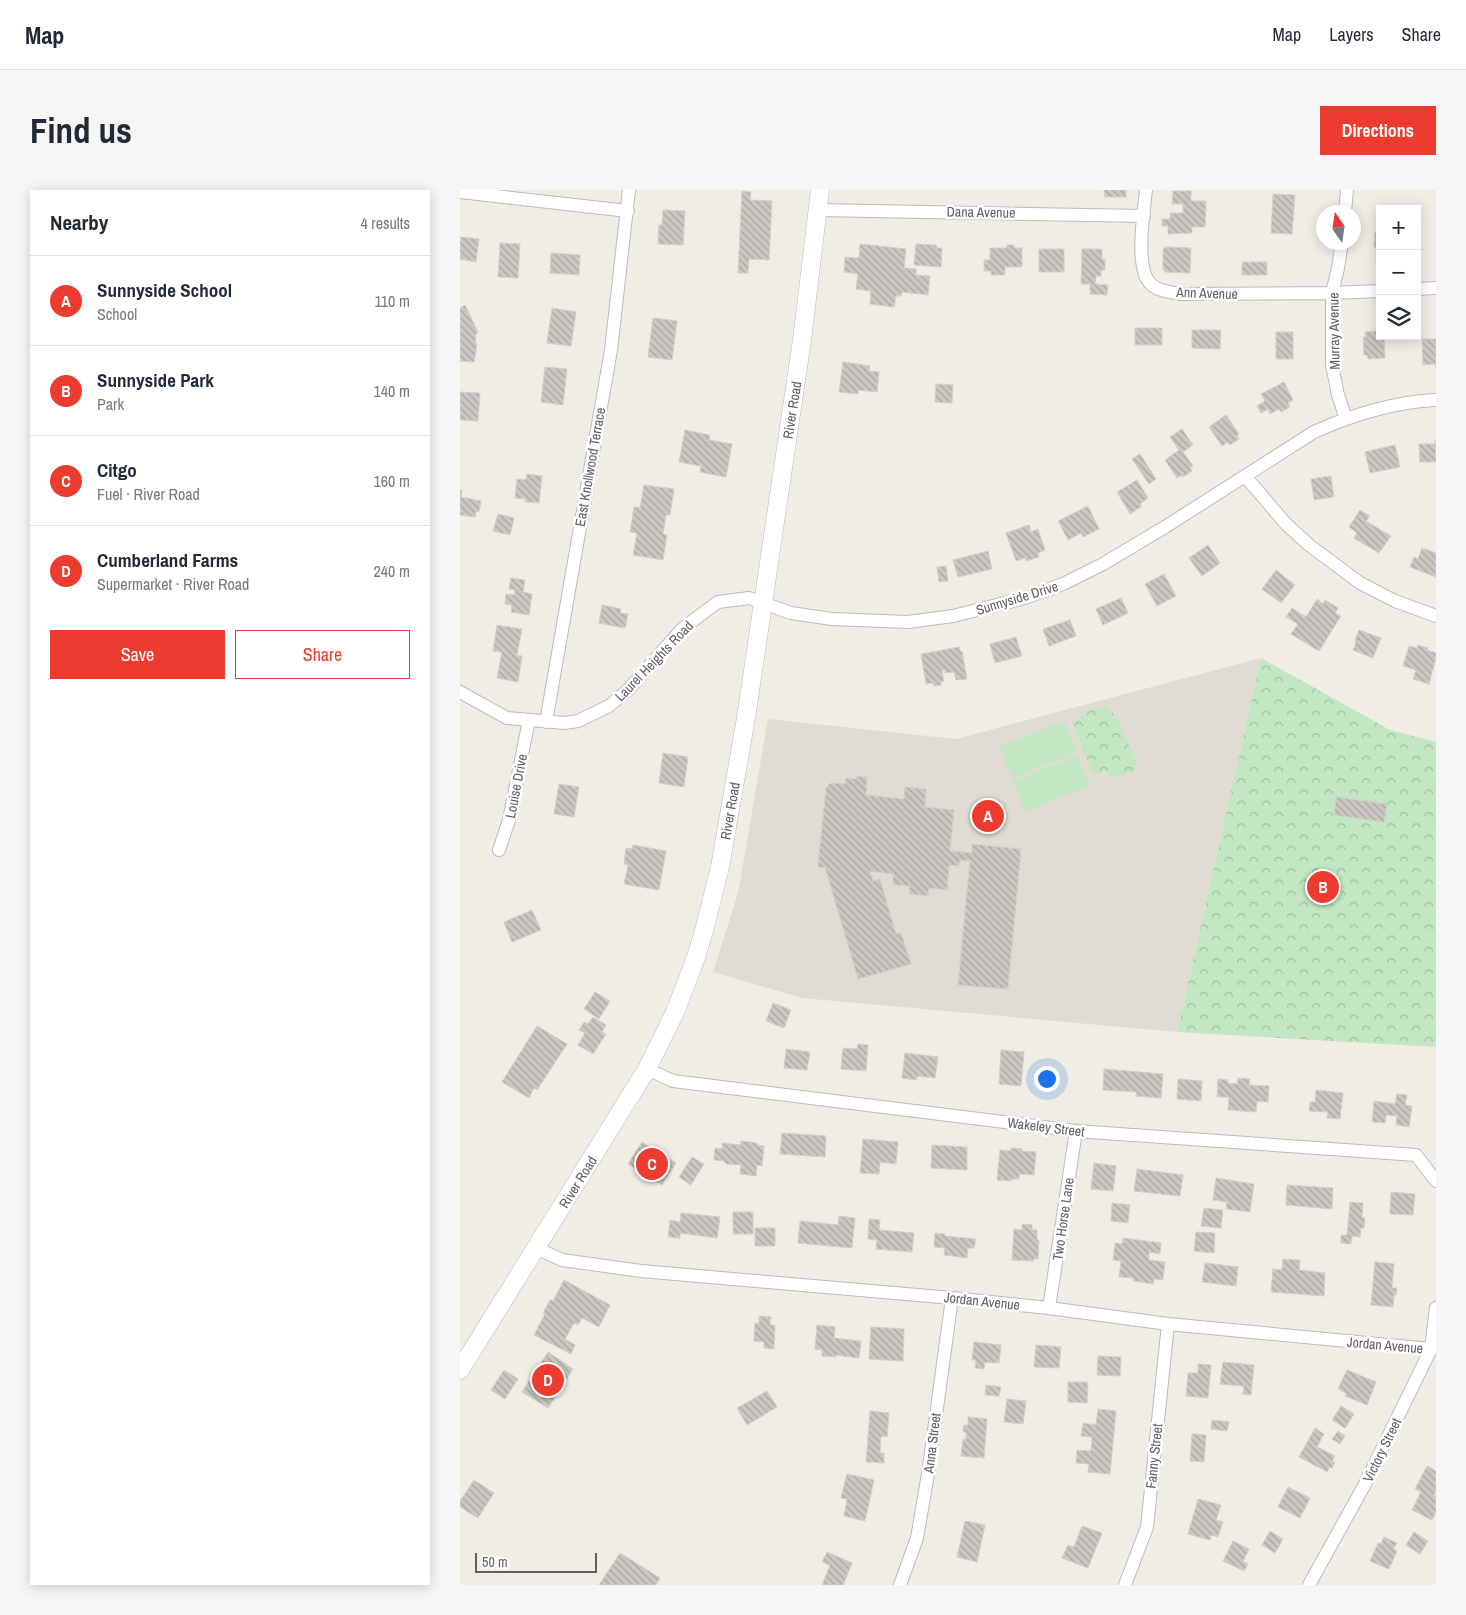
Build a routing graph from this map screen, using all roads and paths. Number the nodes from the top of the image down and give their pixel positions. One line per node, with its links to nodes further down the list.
1 (629, 190): 8 (street, East Knollwood Terrace)
2 (820, 190): 7 (main road, River Road)
3 (1146, 190): 9 (street, Ann Avenue)
4 (1347, 190): 6 (street)
5 (460, 192): 8 (street)
6 (1346, 205)
7 (818, 210): 9 (street, Dana Avenue); 18 (main road, River Road)
8 (628, 211): 22 (street, East Knollwood Terrace)
9 (1144, 216): 14 (street, Ann Avenue)
10 (1341, 250): 14 (street, Murray Avenue)
11 (1436, 288): 12 (street)
12 (1421, 289)
13 (1376, 291): 14 (street, Ann Avenue)
14 (1332, 293): 16 (street, Murray Avenue)
15 (1436, 400): 16 (street, Sunnyside Drive)
16 (1346, 419): 17 (street, Sunnyside Drive)
17 (1246, 476): 18 (street, Sunnyside Drive); 19 (street)
18 (762, 602): 22 (street, Laurel Heights Road); 24 (main road, River Road)
19 (1436, 616)
20 (460, 692): 21 (street, Laurel Heights Road)
21 (529, 720): 22 (street, Laurel Heights Road); 23 (street, Louise Drive)
22 (546, 722)
23 (499, 850)
24 (647, 1069): 25 (street, Wakeley Street); 27 (main road, River Road)
25 (1076, 1131): 26 (street, Wakeley Street); 29 (street, Two Horse Lane)
26 (1436, 1181)
27 (536, 1248): 28 (street, Jordan Avenue); 33 (main road, River Road)
28 (952, 1298): 29 (street, Jordan Avenue); 34 (street, Anna Street)
29 (1050, 1308): 31 (street, Jordan Avenue)
30 (1436, 1308): 32 (street, Victory Street)
31 (1168, 1324): 32 (street, Jordan Avenue); 35 (street, Fanny Street)
32 (1430, 1349): 36 (street, Victory Street)
33 (460, 1370)
34 (900, 1585)
35 (1125, 1585)
36 (1309, 1585)

